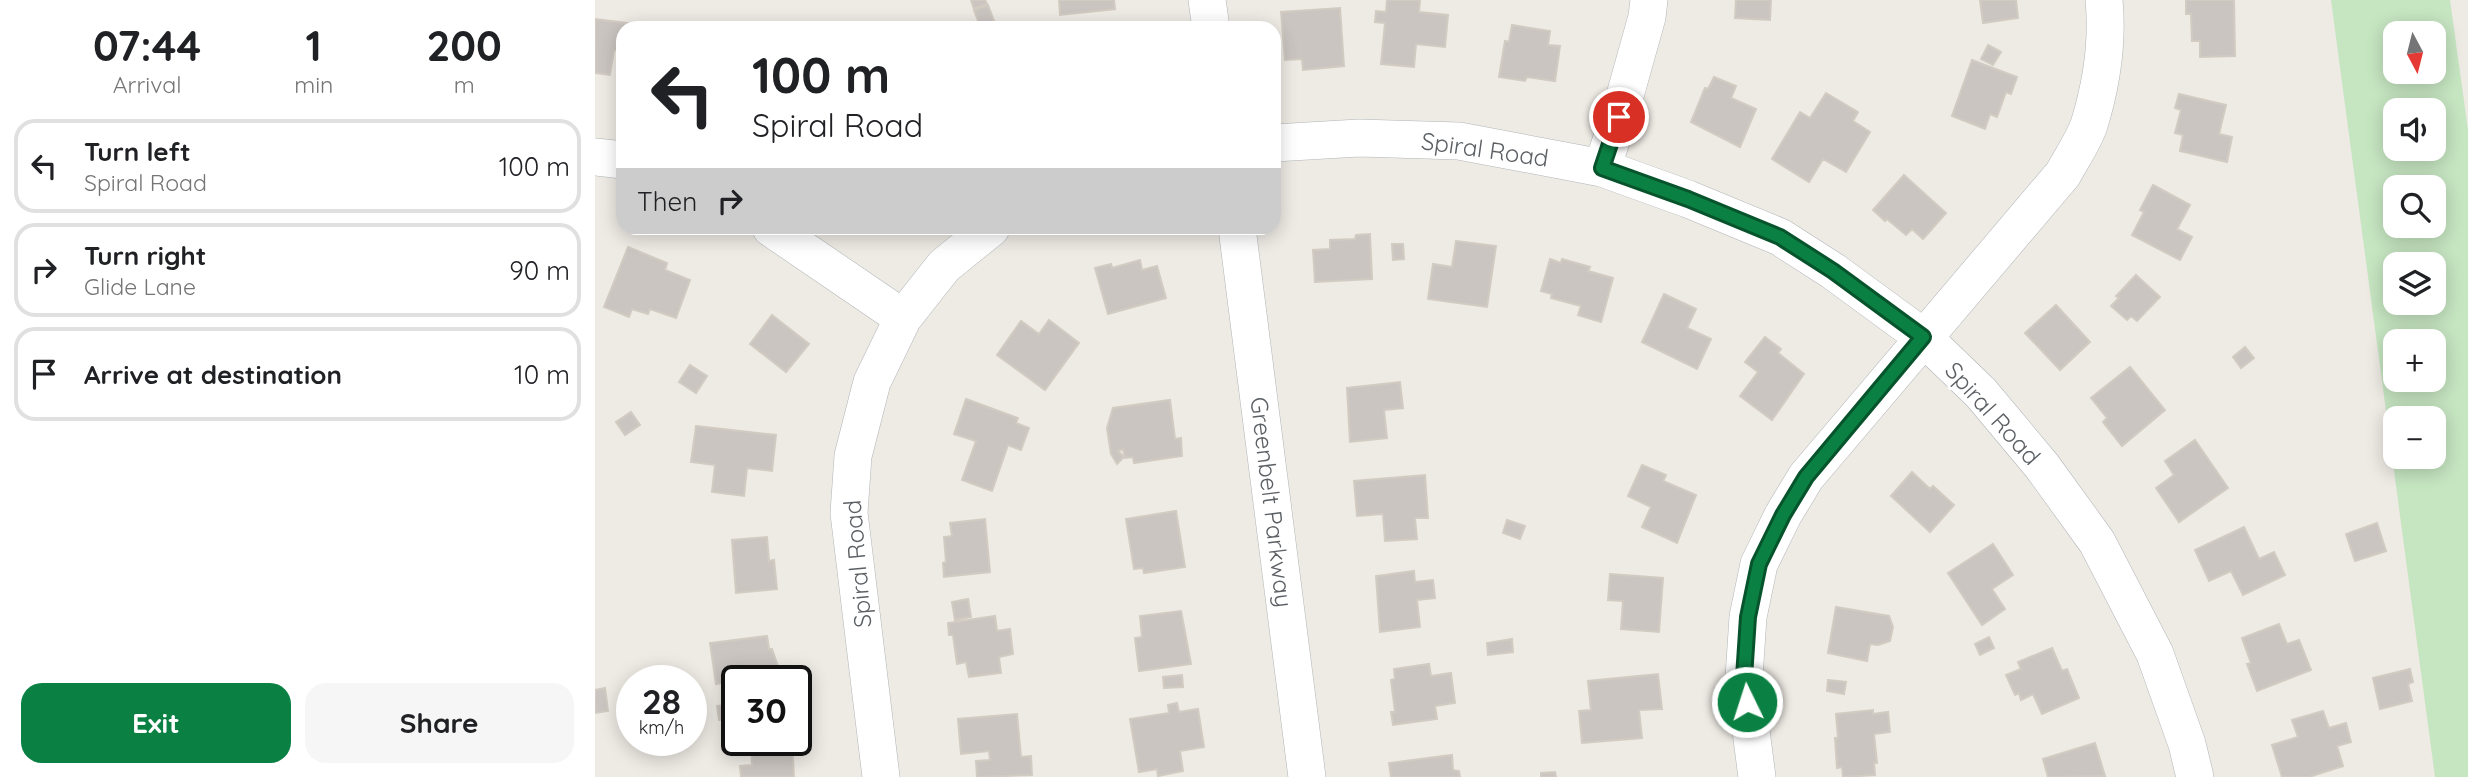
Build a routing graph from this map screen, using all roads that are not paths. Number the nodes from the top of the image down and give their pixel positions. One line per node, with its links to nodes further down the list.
1 (1207, 0): 4 (street)
2 (1649, 0): 8 (street)
3 (2104, 0): 13 (street)
4 (1210, 21)
5 (1281, 143): 8 (street, Spiral Road)
6 (595, 157): 7 (street)
7 (616, 159)
8 (1602, 168): 13 (street, Spiral Road)
9 (781, 235): 12 (street)
10 (982, 235): 12 (street, Spiral Road)
11 (1238, 235): 15 (street, Greenbelt Parkway)
12 (903, 318): 14 (street, Spiral Road)
13 (1923, 337): 16 (street); 17 (street, Spiral Road)
14 (881, 777)
15 (1307, 777)
16 (1756, 777)
17 (2195, 777)

